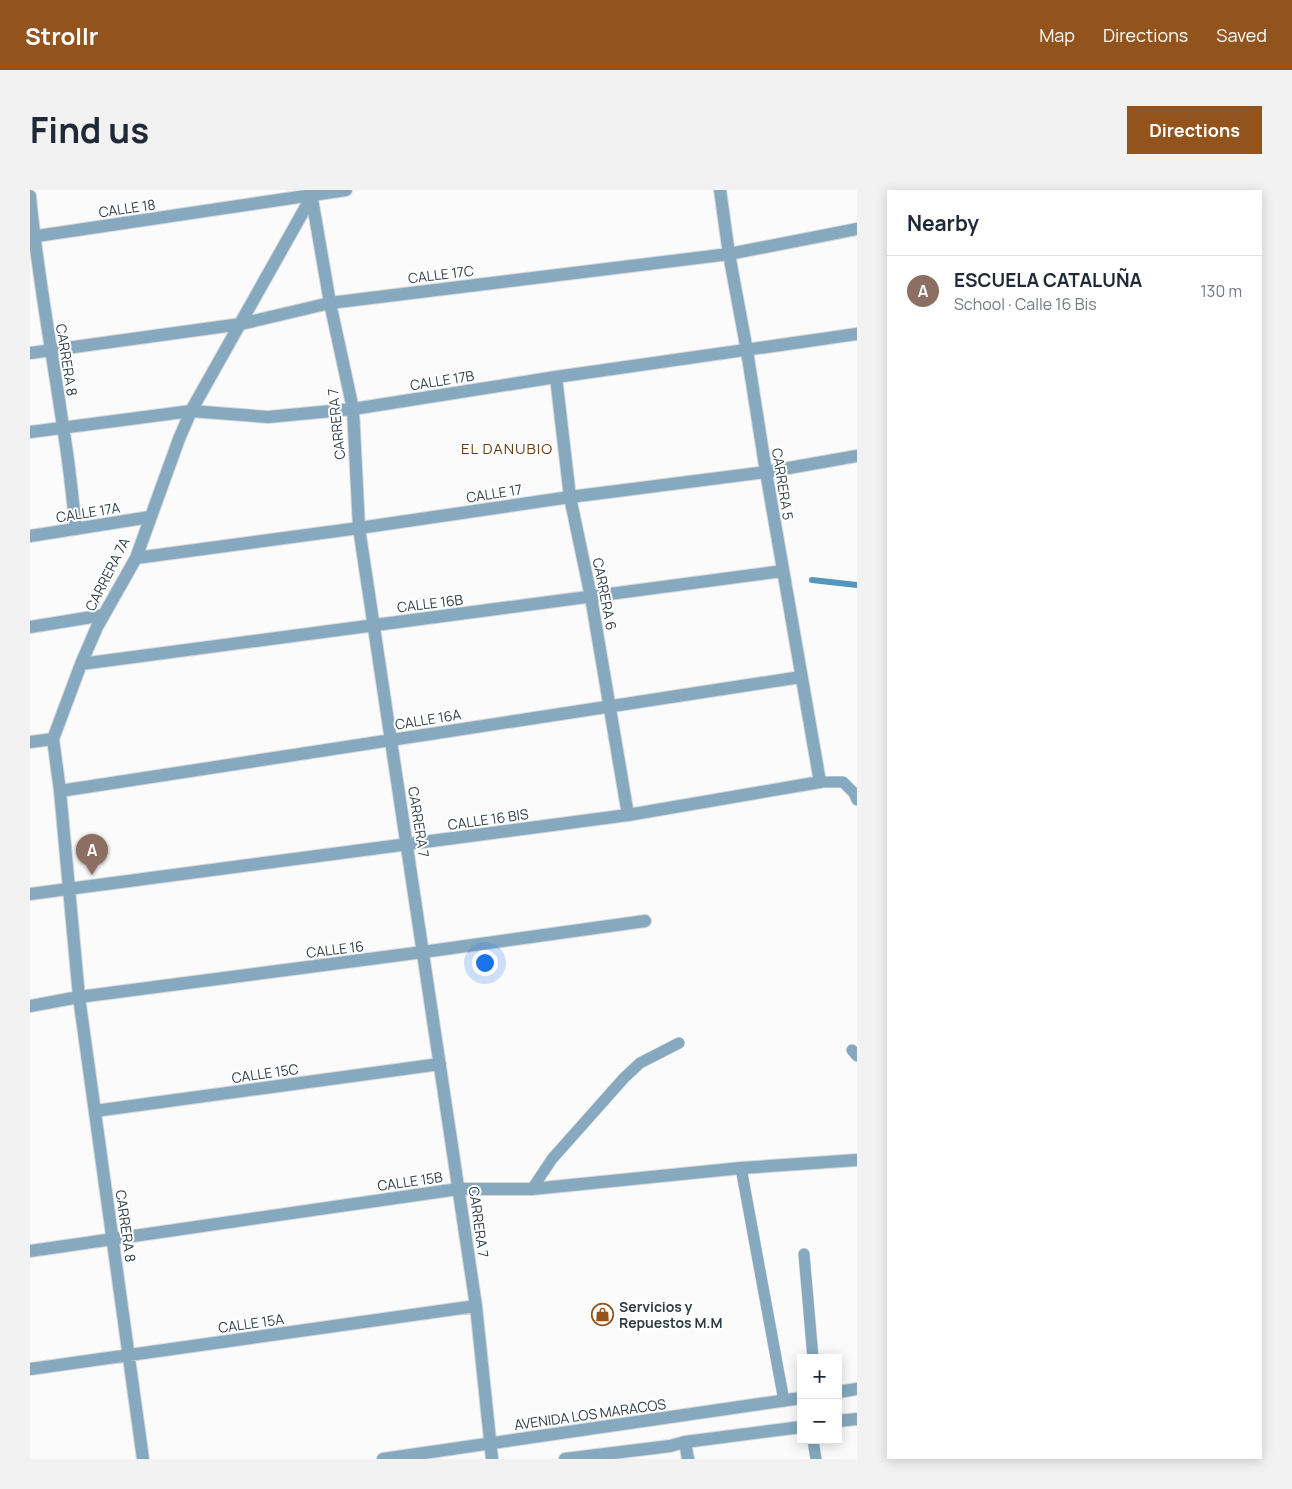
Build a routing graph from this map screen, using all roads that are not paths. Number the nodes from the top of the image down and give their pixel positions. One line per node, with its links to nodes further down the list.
1 (346, 190): 3 (street, CALLE 18)
2 (720, 190): 7 (street, CARRERA 5)
3 (311, 193): 6 (street, CALLE 18); 8 (street, CARRERA 7); 9 (street, CARRERA 7A)
4 (30, 196): 6 (street, CARRERA 8)
5 (857, 229): 7 (street, CALLE 17C)
6 (32, 237): 11 (street, CARRERA 8)
7 (729, 254): 8 (street, CALLE 17C); 12 (street, CARRERA 5)
8 (330, 303): 9 (street, CALLE 17C); 15 (street, CARRERA 7)
9 (241, 324): 11 (street, CALLE 17C); 16 (street, CARRERA 7A)
10 (857, 334): 12 (street, CALLE 17B)
11 (50, 350): 13 (street, CALLE 17C); 17 (street, CARRERA 8)
12 (747, 351): 14 (street, CALLE 17B); 20 (street, CARRERA 5)
13 (30, 353)
14 (556, 377): 15 (street, CALLE 17B); 21 (street, CARRERA 6)
15 (353, 409): 16 (street, CALLE 17B); 23 (street, CARRERA 7)
16 (191, 411): 17 (street, CALLE 17B); 22 (street, CARRERA 7A)
17 (64, 427): 18 (street, CALLE 17B); 24 (street, CARRERA 8)
18 (30, 432)
19 (857, 456): 20 (street, CALLE 17)
20 (766, 472): 21 (street, CALLE 17); 27 (street, CARRERA 5)
21 (570, 497): 23 (street, CALLE 17); 28 (street, CARRERA 6)
22 (150, 517): 24 (street, CALLE 17A); 26 (street, CARRERA 7A)
23 (359, 528): 26 (street, CALLE 17); 30 (street, CARRERA 7)
24 (76, 529): 25 (street, CALLE 17A)
25 (30, 536)
26 (136, 558): 29 (street, CARRERA 7A)
27 (783, 572): 28 (street, CALLE 16B); 33 (street, CARRERA 5)
28 (591, 597): 30 (street, CALLE 16B); 34 (street, CARRERA 6)
29 (104, 615): 31 (street); 32 (street, CARRERA 7A)
30 (374, 625): 32 (street, CALLE 16B); 36 (street, CARRERA 7)
31 (30, 627)
32 (81, 664): 35 (street, CARRERA 7A)
33 (801, 677): 34 (street, CALLE 16A); 38 (street, CARRERA 5)
34 (610, 706): 36 (street, CALLE 16A); 41 (street, CARRERA 6)
35 (53, 739): 37 (street); 39 (street, CARRERA 7A)
36 (391, 740): 39 (street, CALLE 16A); 42 (street, CARRERA 7)
37 (30, 742)
38 (820, 782): 40 (lane); 41 (street, CALLE 16 BIS)
39 (60, 791): 43 (street, CARRERA 7A)
40 (857, 800)
41 (628, 815): 42 (street, CALLE 16 BIS)
42 (407, 844): 43 (street, CALLE 16 BIS); 46 (street, CARRERA 7)
43 (70, 890): 44 (street); 47 (street, CARRERA 7A)
44 (30, 894)
45 (644, 921): 46 (street, CALLE 16)
46 (423, 952): 47 (street, CALLE 16); 50 (street, CARRERA 7)
47 (79, 997): 48 (street, CALLE 16); 51 (street, CARRERA 8)
48 (30, 1006)
49 (679, 1043): 55 (lane)
50 (440, 1064): 51 (street, CALLE 15C); 54 (street, CARRERA 7)
51 (95, 1111): 56 (street, CARRERA 8)
52 (857, 1160): 53 (street, CALLE 15B)
53 (741, 1168): 55 (street, CALLE 15B); 66 (lane)
54 (458, 1189): 55 (street, CALLE 15B); 56 (street, CALLE 15B); 59 (street, CARRERA 7)
55 (532, 1189)
56 (113, 1240): 57 (street, CALLE 15B); 61 (street, CARRERA 8)
57 (30, 1251)
58 (804, 1254): 60 (lane)
59 (476, 1306): 61 (street, CALLE 15A); 71 (street, CARRERA 7)
60 (813, 1354)
61 (129, 1355): 62 (street, CALLE 15A); 73 (street, CARRERA 8)
62 (30, 1369)
63 (857, 1389): 64 (street)
64 (842, 1391)
65 (797, 1399): 66 (street, AVENIDA LOS MARACOS)
66 (784, 1401): 71 (street, AVENIDA LOS MARACOS)
67 (857, 1419): 68 (street)
68 (842, 1421)
69 (797, 1427): 70 (street)
70 (685, 1442): 76 (street); 77 (street)
71 (492, 1443): 74 (street, AVENIDA LOS MARACOS); 75 (street, CARRERA 7)
72 (814, 1444): 78 (lane)
73 (143, 1459)
74 (383, 1459)
75 (492, 1459)
76 (565, 1459)
77 (688, 1459)
78 (816, 1459)

